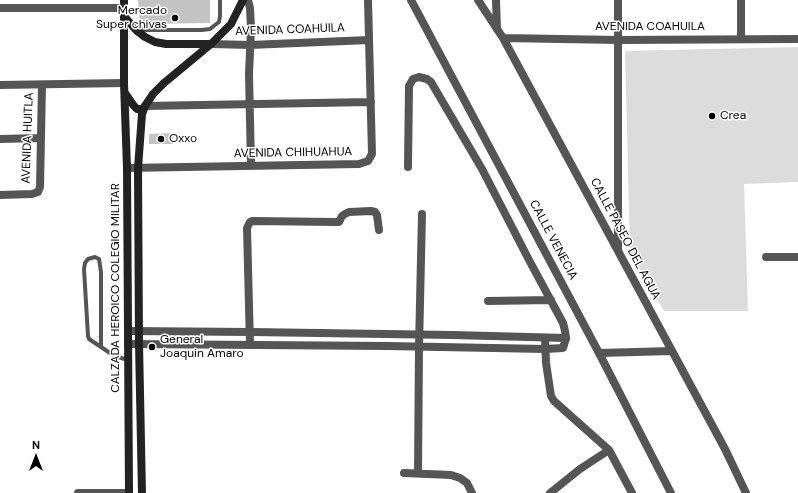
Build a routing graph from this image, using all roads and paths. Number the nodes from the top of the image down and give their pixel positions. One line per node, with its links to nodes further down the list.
1 (220, 0): 13 (lane)
2 (243, 0): 19 (main road)
3 (248, 0): 20 (street)
4 (368, 0): 17 (street, AVENIDA CHIHUAHUA)
5 (411, 0): 65 (street, CALLE VENECIA)
6 (478, 0): 12 (street, CALLE PASEO DEL AGUA)
7 (496, 0): 12 (street)
8 (618, 0): 18 (street)
9 (741, 0): 15 (street)
10 (0, 8): 11 (street)
11 (124, 8): 13 (main road); 21 (main road, CALZADA HEROICO COLEGIO MILITAR)
12 (497, 29): 14 (street, CALLE PASEO DEL AGUA)
13 (136, 30): 19 (main road)
14 (503, 38): 18 (street, AVENIDA COAHUILA); 37 (street, CALLE PASEO DEL AGUA)
15 (741, 39): 16 (street, AVENIDA COAHUILA); 18 (street, AVENIDA COAHUILA)
16 (798, 39)
17 (370, 40): 20 (street, AVENIDA COAHUILA); 25 (street, AVENIDA CHIHUAHUA)
18 (618, 40): 37 (street)
19 (211, 44): 20 (street, AVENIDA COAHUILA); 27 (main road)
20 (250, 45): 26 (street)
21 (124, 83): 23 (street); 24 (main road, CALZADA HEROICO COLEGIO MILITAR)
22 (0, 85): 23 (street)
23 (42, 85): 28 (street, AVENIDA HUITLA)
24 (125, 92): 27 (main road); 32 (main road, CALZADA HEROICO COLEGIO MILITAR)
25 (371, 102): 26 (street); 30 (street, AVENIDA CHIHUAHUA)
26 (250, 104): 27 (street); 30 (street)
27 (145, 107): 33 (main road, CALZADA HEROICO COLEGIO MILITAR)
28 (41, 138): 29 (street); 34 (street, AVENIDA HUITLA)
29 (0, 139)
30 (251, 165): 33 (street, AVENIDA CHIHUAHUA)
31 (408, 167): 41 (street)
32 (127, 168): 33 (street, AVENIDA CHIHUAHUA); 42 (main road, CALZADA HEROICO COLEGIO MILITAR)
33 (138, 168): 43 (main road, CALZADA HEROICO COLEGIO MILITAR)
34 (0, 195)
35 (422, 214): 49 (street)
36 (379, 230): 45 (street)
37 (618, 252): 64 (street, CALLE PASEO DEL AGUA)
38 (766, 257): 39 (street)
39 (798, 257)
40 (488, 300): 41 (street)
41 (551, 300): 52 (street)
42 (128, 331): 43 (street); 54 (main road, CALZADA HEROICO COLEGIO MILITAR)
43 (139, 331): 44 (street); 53 (main road, CALZADA HEROICO COLEGIO MILITAR)
44 (163, 331): 45 (street); 55 (street)
45 (251, 332): 46 (street); 56 (street)
46 (289, 332): 47 (street); 57 (street)
47 (344, 333): 48 (street); 58 (street)
48 (386, 334): 49 (street); 59 (street)
49 (419, 335): 50 (street); 61 (street)
50 (453, 335): 51 (street); 62 (street)
51 (545, 338): 52 (street); 63 (street)
52 (566, 338): 63 (street)
53 (139, 343): 54 (street); 55 (street); 73 (main road, CALZADA HEROICO COLEGIO MILITAR)
54 (128, 344): 66 (main road, CALZADA HEROICO COLEGIO MILITAR)
55 (163, 344): 56 (street)
56 (250, 345): 57 (street)
57 (289, 345): 58 (street)
58 (344, 346): 59 (street)
59 (387, 346): 61 (street)
60 (101, 347): 60 (lane); 66 (lane)
61 (419, 347): 62 (street); 69 (street)
62 (453, 347): 63 (street)
63 (545, 349): 67 (street)
64 (672, 351): 65 (street); 78 (street, CALLE PASEO DEL AGUA)
65 (599, 353): 77 (street, CALLE VENECIA)
66 (128, 360): 72 (main road, CALZADA HEROICO COLEGIO MILITAR)
67 (609, 450): 75 (street); 76 (street)
68 (404, 473): 69 (street)
69 (418, 473): 74 (street)
70 (78, 493): 71 (street)
71 (93, 493): 72 (street)
72 (129, 493): 73 (street)
73 (142, 493)
74 (472, 493)
75 (550, 493)
76 (632, 493)
77 (671, 493)
78 (746, 493)

